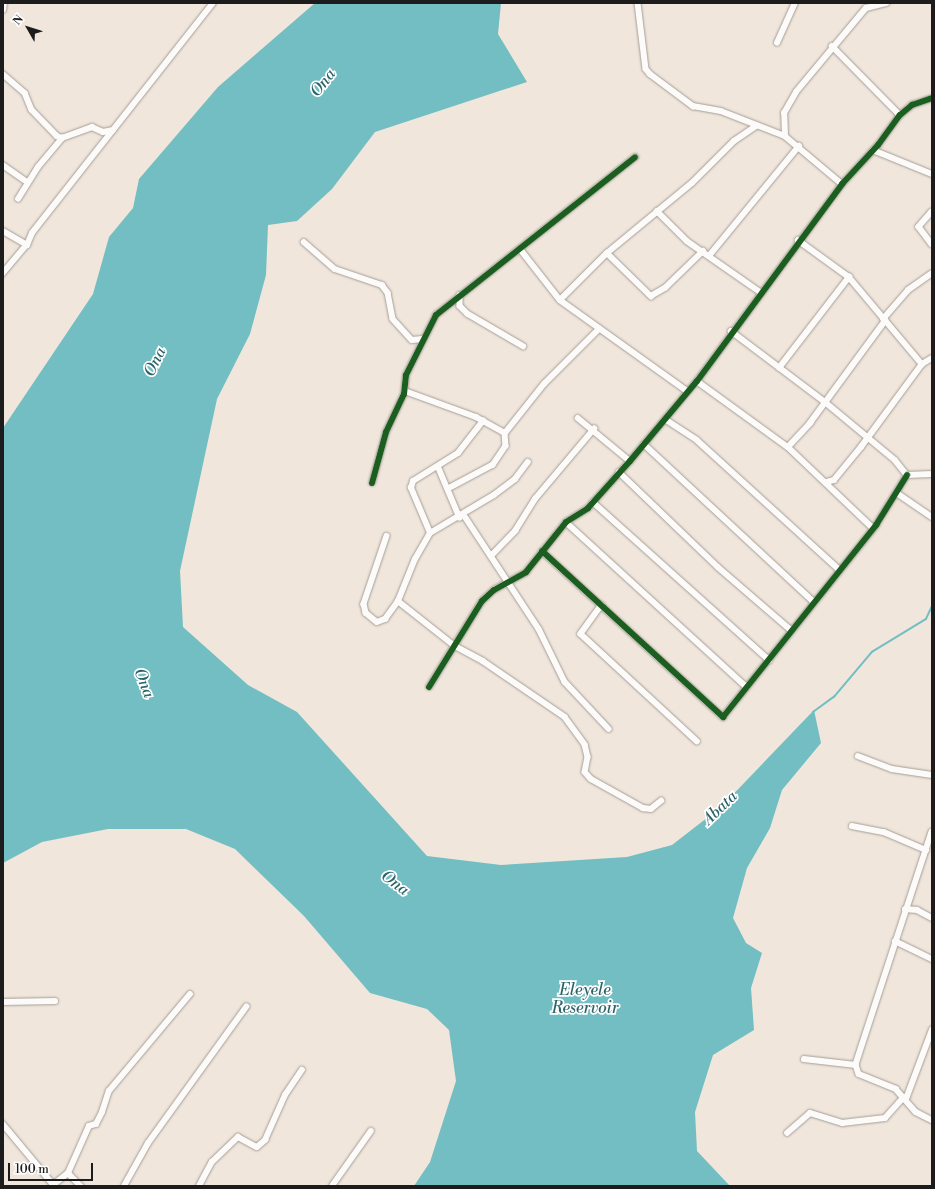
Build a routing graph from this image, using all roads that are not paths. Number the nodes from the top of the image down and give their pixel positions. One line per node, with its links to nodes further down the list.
1 (4, 3): 6 (street)
2 (212, 3): 13 (street)
3 (638, 3): 12 (street)
4 (795, 3): 7 (street)
5 (886, 3): 8 (street)
6 (3, 10)
7 (778, 43)
8 (832, 46): 11 (street); 14 (street)
9 (3, 74): 15 (street)
10 (932, 98): 11 (street)
11 (900, 115): 17 (street)
12 (756, 126): 14 (street); 24 (street)
13 (113, 130): 15 (street); 30 (street)
14 (785, 136): 16 (street)
15 (62, 138): 21 (street)
16 (799, 146): 22 (street); 34 (street)
17 (873, 150): 20 (street); 22 (street)
18 (635, 157): 31 (street)
19 (3, 165): 21 (street)
20 (932, 174)
21 (27, 182): 23 (street)
22 (842, 184): 27 (street)
23 (18, 199)
24 (657, 211): 32 (street); 33 (street)
25 (932, 212): 29 (street)
26 (3, 231): 30 (street)
27 (798, 240): 37 (street); 38 (street)
28 (304, 242): 44 (street)
29 (932, 244)
30 (27, 245): 36 (street)
31 (521, 250): 39 (street); 40 (street)
32 (703, 251): 33 (street); 34 (street)
33 (607, 253): 40 (street)
34 (709, 256): 38 (street)
35 (932, 273): 41 (street)
36 (3, 274)
37 (849, 277): 41 (street); 48 (street)
38 (760, 292): 43 (street)
39 (460, 294): 44 (street); 45 (street)
40 (560, 300): 42 (street)
41 (884, 320): 47 (street); 52 (street)
42 (599, 329): 51 (street); 57 (street)
43 (731, 331): 48 (street); 49 (street)
44 (422, 339): 50 (street)
45 (523, 346)
46 (932, 358): 47 (street)
47 (922, 364): 58 (street)
48 (779, 368): 52 (street)
49 (697, 380): 51 (street); 60 (street)
50 (405, 391): 55 (street); 68 (street)
51 (687, 391): 54 (street)
52 (824, 401): 58 (street); 60 (street)
53 (578, 418): 56 (street)
54 (665, 419): 59 (street); 80 (street)
55 (483, 421): 57 (street); 63 (street)
56 (594, 429): 62 (street); 79 (street)
57 (505, 434): 69 (street)
58 (868, 437): 66 (street); 67 (street)
59 (644, 444): 62 (street); 83 (street)
60 (788, 447): 67 (street)
61 (528, 462): 72 (street)
62 (630, 462): 64 (street)
63 (438, 466): 69 (street); 76 (street)
64 (619, 472): 71 (street); 85 (street)
65 (932, 474): 66 (street)
66 (907, 475): 70 (street)
67 (827, 482): 75 (street)
68 (372, 483)
69 (448, 489): 72 (street)
70 (897, 493): 73 (street); 75 (street)
71 (593, 502): 74 (street); 87 (street)
72 (462, 517): 76 (street); 79 (street)
73 (932, 517)
74 (566, 522): 78 (street); 89 (street)
75 (873, 528): 80 (street)
76 (430, 533): 82 (street)
77 (386, 536): 82 (street)
78 (542, 551): 81 (street); 84 (street)
79 (491, 556): 81 (street)
80 (840, 570): 83 (street)
81 (510, 583): 86 (street); 90 (street)
82 (398, 601): 86 (street)
83 (812, 601): 85 (street)
84 (602, 606): 89 (street); 91 (street)
85 (791, 630): 87 (street)
86 (455, 646): 88 (street); 94 (street)
87 (769, 660): 89 (street)
88 (429, 687)
89 (747, 687)
90 (609, 729)
91 (697, 741)
92 (858, 756): 93 (street)
93 (932, 775)
94 (661, 801)
95 (852, 826): 97 (street)
96 (932, 832): 97 (street)
97 (926, 850): 98 (street)
98 (905, 909): 99 (street); 100 (street)
99 (932, 918)
100 (895, 941): 101 (street); 108 (street)
101 (932, 959)
102 (190, 994): 115 (street)
103 (55, 1001): 104 (street)
104 (3, 1002)
105 (246, 1007): 118 (street)
106 (932, 1030): 110 (street)
107 (804, 1059): 108 (street)
108 (856, 1065): 110 (street)
109 (302, 1070): 119 (street)
110 (905, 1098): 111 (street); 114 (street)
111 (932, 1120)
112 (3, 1124): 116 (street)
113 (372, 1131): 120 (street)
114 (788, 1133)
115 (68, 1173): 116 (street); 117 (street)
116 (52, 1185)
117 (81, 1186)
118 (124, 1186)
119 (199, 1186)
120 (332, 1186)

